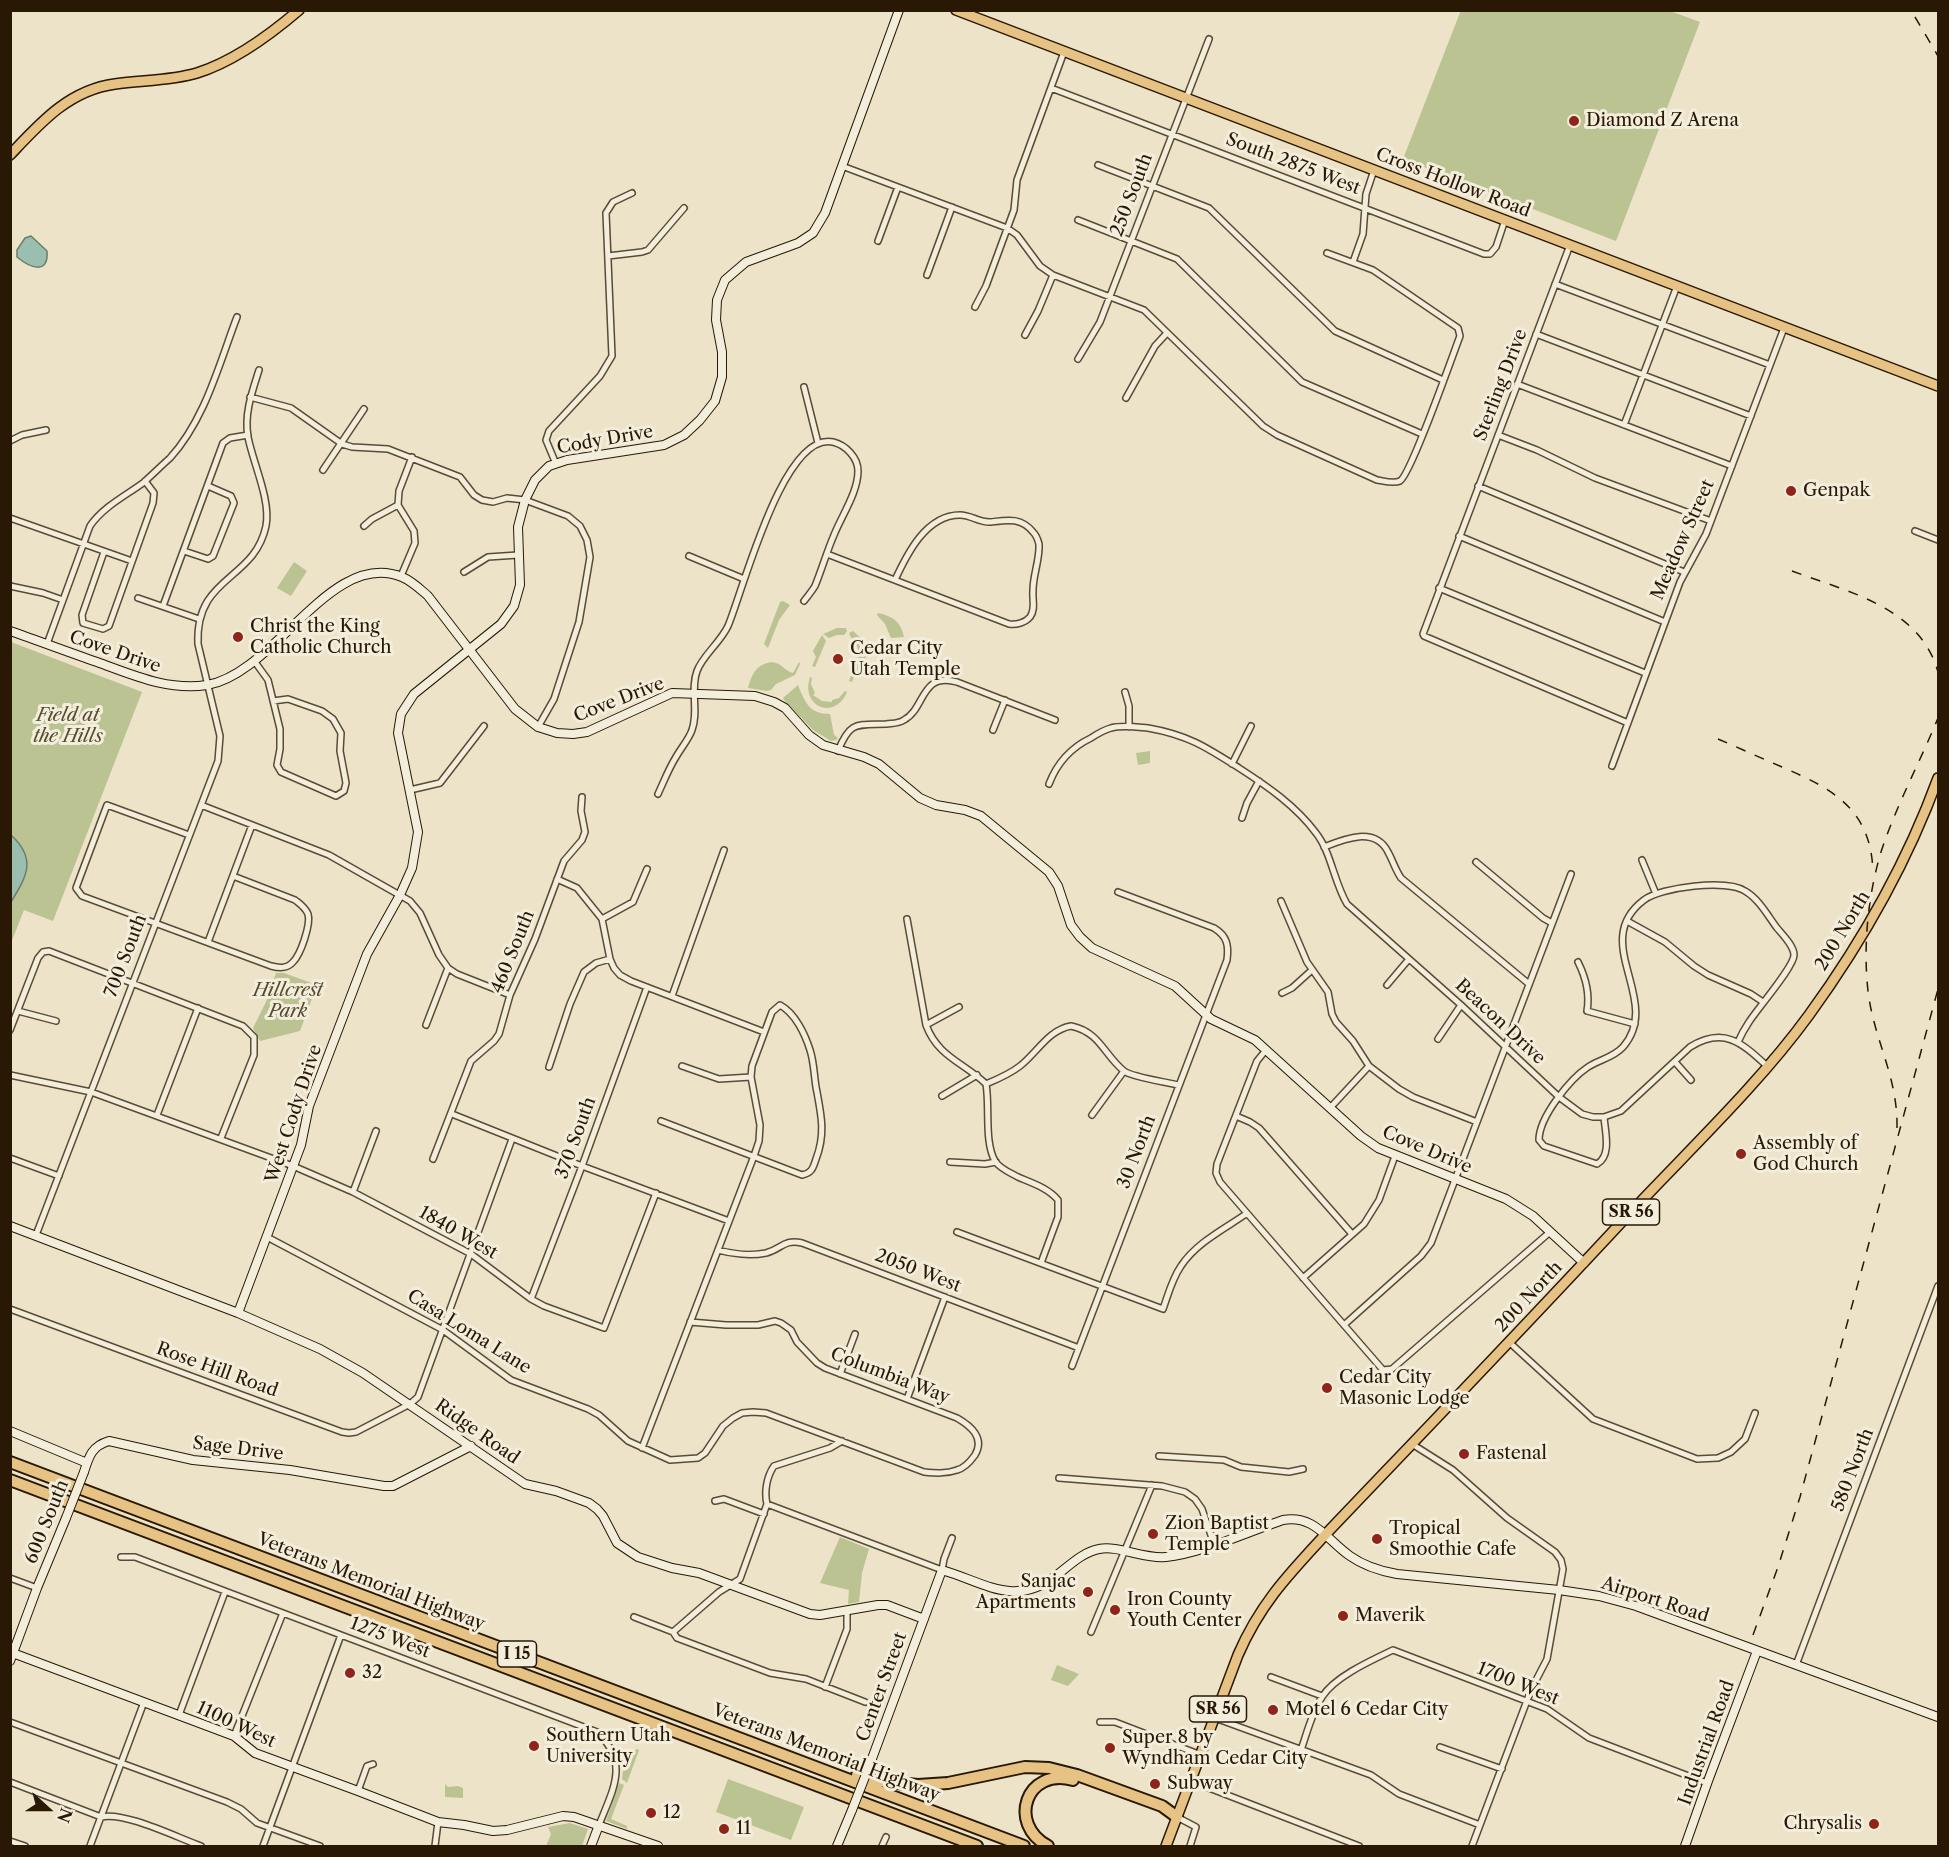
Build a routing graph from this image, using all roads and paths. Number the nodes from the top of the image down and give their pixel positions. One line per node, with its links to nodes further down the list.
1 (299, 10): 9 (main road)
2 (899, 10): 10 (street, Cody Drive)
3 (956, 10): 5 (main road, Cross Hollow Road)
4 (1209, 39): 7 (street, 250 South)
5 (1064, 52): 6 (street); 7 (main road, Cross Hollow Road)
6 (1051, 88): 8 (street, South 2875 West); 21 (street)
7 (1186, 98): 8 (street, 250 South); 12 (main road, Cross Hollow Road)
8 (1172, 134): 13 (street, 250 South); 17 (street, South 2875 West)
9 (10, 155)
10 (842, 165): 14 (street); 61 (street, Cody Drive)
11 (1098, 165): 13 (street)
12 (1374, 170): 17 (street); 20 (main road, Cross Hollow Road)
13 (1152, 185): 22 (street, 250 South); 44 (street)
14 (898, 187): 16 (street); 23 (street)
15 (632, 193): 26 (street)
16 (952, 207): 21 (street); 28 (street)
17 (1364, 207): 20 (street, South 2875 West); 27 (street)
18 (684, 208): 26 (street)
19 (1078, 220): 22 (street)
20 (1505, 220): 24 (main road, Cross Hollow Road)
21 (1007, 228): 29 (street); 33 (street)
22 (1131, 240): 32 (street, 250 South); 54 (street)
23 (878, 241)
24 (1570, 245): 30 (street, Sterling Drive); 31 (main road, Cross Hollow Road)
25 (1327, 253): 27 (street)
26 (608, 256): 61 (street)
27 (1353, 262): 44 (street)
28 (927, 275)
29 (1053, 275): 32 (street); 39 (street)
30 (1555, 284): 35 (street); 38 (street, Sterling Drive)
31 (1677, 286): 35 (street); 36 (main road, Cross Hollow Road)
32 (1110, 296): 37 (street); 40 (street, 250 South)
33 (975, 307)
34 (237, 317): 64 (street)
35 (1663, 324): 41 (street); 43 (street)
36 (1784, 327): 41 (street, Meadow Street); 46 (main road, Cross Hollow Road)
37 (1167, 333): 49 (street); 54 (street)
38 (1536, 334): 43 (street); 45 (street, Sterling Drive)
39 (1025, 335)
40 (1078, 359)
41 (1770, 365): 51 (street, Meadow Street)
42 (259, 370): 48 (street)
43 (1643, 375): 51 (street); 52 (street)
44 (1443, 380): 54 (street)
45 (1517, 384): 52 (street); 56 (street, Sterling Drive)
46 (1938, 386)
47 (804, 387): 58 (street)
48 (250, 397): 55 (street); 59 (street)
49 (1126, 398)
50 (364, 409): 59 (street)
51 (1751, 416): 62 (street, Meadow Street)
52 (1624, 425): 62 (street)
53 (46, 430): 57 (street)
54 (1422, 434)
55 (248, 435): 65 (street); 93 (street)
56 (1498, 435): 66 (street, Sterling Drive); 70 (street)
57 (10, 441)
58 (818, 442): 78 (street); 85 (street)
59 (342, 444): 60 (street); 63 (street)
60 (412, 457): 67 (street); 68 (street)
61 (556, 464): 67 (street, Cody Drive)
62 (1732, 466): 70 (street, Meadow Street)
63 (323, 470)
64 (145, 481): 75 (street); 81 (street)
65 (208, 486): 76 (street); 76 (street)
66 (1478, 486): 73 (street, Sterling Drive); 83 (street)
67 (525, 500): 79 (street, Cody Drive); 109 (street)
68 (398, 505): 71 (street); 84 (street)
69 (10, 518): 75 (street)
70 (1711, 521): 83 (street, Meadow Street)
71 (364, 526)
72 (1915, 531): 74 (street)
73 (1459, 536): 88 (street, Sterling Drive); 94 (street)
74 (1938, 540)
75 (83, 544): 77 (street); 90 (street)
76 (184, 550): 92 (street)
77 (104, 552): 81 (street); 81 (street)
78 (827, 554): 86 (street); 91 (street)
79 (518, 555): 82 (street); 97 (street, Cody Drive)
80 (688, 556): 85 (street)
81 (132, 561)
82 (464, 572)
83 (1684, 572): 94 (street, Meadow Street)
84 (401, 576): 97 (street, Cove Drive); 98 (street, Cove Drive)
85 (744, 579): 102 (street)
86 (895, 580): 86 (street)
87 (10, 586): 90 (street)
88 (1439, 588): 99 (street); 106 (street, Sterling Drive)
89 (138, 598): 92 (street)
90 (63, 600): 96 (street)
91 (804, 601)
92 (162, 606): 93 (street)
93 (199, 619): 100 (street, 700 South)
94 (1665, 621): 99 (street, Meadow Street)
95 (10, 631): 96 (street, Cove Drive)
96 (47, 644): 100 (street, Cove Drive)
97 (470, 649): 109 (street, Cove Drive); 118 (street, Cody Drive)
98 (255, 662): 100 (street, Cove Drive); 104 (street)
99 (1645, 673): 106 (street, Meadow Street)
100 (208, 685): 121 (street, 700 South)
101 (1125, 692): 110 (street)
102 (694, 693): 109 (street, Cove Drive); 112 (street, Cove Drive); 119 (street)
103 (1005, 700): 105 (street); 111 (street); 112 (street)
104 (273, 701): 104 (street)
105 (1055, 720)
106 (1628, 723): 114 (street, Meadow Street)
107 (484, 726): 118 (street)
108 (1251, 726): 113 (street)
109 (538, 727)
110 (1129, 727): 113 (street, Beacon Drive); 117 (street, Beacon Drive)
111 (993, 730)
112 (838, 751): 160 (street, Cove Drive)
113 (1232, 764): 116 (street, Beacon Drive)
114 (1612, 766)
115 (1938, 778): 175 (main road, 200 North / SR 56)
116 (1259, 781): 122 (street); 125 (street, Beacon Drive)
117 (1049, 784)
118 (410, 790): 135 (street, Cody Drive)
119 (658, 794)
120 (582, 796): 132 (street, 460 South)
121 (201, 805): 123 (street); 124 (street, 700 South)
122 (1242, 818)
123 (252, 825): 131 (street); 135 (street)
124 (189, 835): 141 (street, 700 South); 141 (street)
125 (1324, 847): 143 (street, Beacon Drive); 149 (street)
126 (724, 850): 154 (street)
127 (1642, 860): 134 (street)
128 (1476, 862): 140 (street)
129 (647, 869): 137 (street)
130 (1571, 874): 140 (street)
131 (233, 876): 142 (street); 142 (street)
132 (557, 879): 137 (street); 153 (street, 460 South)
133 (1118, 892): 160 (street, 30 North)
134 (1656, 894): 139 (street); 155 (street)
135 (400, 895): 146 (street); 203 (street, West Cody Drive)
136 (1281, 901): 147 (street)
137 (602, 919): 144 (street)
138 (907, 920): 163 (street)
139 (1627, 921): 155 (street); 164 (street)
140 (1552, 923): 149 (street)
141 (155, 924): 142 (street); 148 (street, 700 South)
142 (208, 942)
143 (1409, 959): 150 (street); 156 (street, Beacon Drive)
144 (610, 960): 151 (street); 172 (street)
145 (1578, 962): 164 (street)
146 (448, 968): 153 (street); 162 (street)
147 (1312, 970): 152 (street); 174 (street)
148 (132, 983): 158 (street); 159 (street); 183 (street, 700 South)
149 (1529, 984): 169 (street)
150 (1387, 985)
151 (647, 987): 154 (street); 204 (street, 370 South)
152 (1282, 993)
153 (510, 995): 187 (street, 460 South)
154 (672, 996): 166 (street)
155 (1763, 1002): 168 (street)
156 (1461, 1005): 167 (street); 169 (street, Beacon Drive)
157 (959, 1007): 163 (street)
158 (198, 1008): 188 (street); 195 (street)
159 (18, 1011): 161 (street); 165 (street)
160 (1206, 1015): 170 (street, Cove Drive); 182 (street, 30 North)
161 (56, 1021)
162 (426, 1024)
163 (926, 1024): 177 (street)
164 (1635, 1024): 185 (street)
165 (10, 1030)
166 (764, 1032): 179 (street); 197 (street)
167 (1438, 1039)
168 (1738, 1042): 171 (street); 175 (street)
169 (1506, 1047): 185 (street, Beacon Drive); 193 (street)
170 (1266, 1050): 186 (street, Cove Drive); 190 (street)
171 (1675, 1062): 180 (street); 191 (street)
172 (549, 1066)
173 (682, 1066): 179 (street)
174 (1369, 1066): 186 (street); 193 (street)
175 (1767, 1066): 222 (main road, 200 North / SR 56)
176 (1124, 1071): 181 (street); 182 (street); 189 (street)
177 (977, 1075): 181 (street); 184 (street)
178 (10, 1076): 183 (street, 1840 West)
179 (751, 1077): 197 (street)
180 (1692, 1080)
181 (986, 1084): 202 (street)
182 (1178, 1085): 225 (street, 30 North)
183 (91, 1092): 188 (street, 1840 West); 205 (street, 700 South)
184 (942, 1096)
185 (1559, 1097): 191 (street, Beacon Drive); 191 (street)
186 (1330, 1108): 198 (street, Cove Drive)
187 (452, 1114): 196 (street); 200 (street, 460 South)
188 (157, 1115): 195 (street, 1840 West)
189 (1092, 1115)
190 (1236, 1116): 209 (street); 214 (street)
191 (1604, 1117)
192 (661, 1121): 197 (street)
193 (1477, 1122): 206 (street)
194 (376, 1131): 207 (street)
195 (221, 1138): 203 (street, 1840 West)
196 (512, 1139): 204 (street); 220 (street)
197 (754, 1156): 210 (street)
198 (1395, 1156): 206 (street, Cove Drive); 214 (street)
199 (10, 1158): 205 (street)
200 (434, 1160)
201 (950, 1162): 202 (street)
202 (996, 1162): 221 (street)
203 (293, 1166): 207 (street, 1840 West); 216 (street, West Cody Drive)
204 (582, 1166): 208 (street); 227 (street, 370 South)
205 (59, 1176): 215 (street, 700 South)
206 (1456, 1180): 213 (street, Cove Drive); 217 (street)
207 (353, 1192): 220 (street, 1840 West)
208 (656, 1193): 210 (street); 227 (street, 1840 West)
209 (1246, 1214): 223 (street); 225 (street)
210 (729, 1221): 219 (street)
211 (10, 1226): 215 (street, Ridge Road)
212 (957, 1232): 221 (street)
213 (1550, 1232): 222 (street, Cove Drive); 231 (street)
214 (1352, 1234): 223 (street)
215 (36, 1235): 229 (street, Ridge Road)
216 (267, 1238): 229 (street, West Cody Drive); 232 (street, Casa Loma Lane)
217 (1431, 1244): 218 (street); 231 (street)
218 (1438, 1248)
219 (718, 1250): 226 (street, 2050 West); 230 (street)
220 (471, 1254): 227 (street, 1840 West); 232 (street)
221 (1041, 1263): 225 (street)
222 (1584, 1263): 234 (main road, 200 North / SR 56)
223 (1303, 1278): 231 (street)
224 (1938, 1286): 277 (street, 580 North)
225 (1102, 1287): 235 (street, 30 North)
226 (945, 1297): 235 (street, 2050 West); 238 (street)
227 (531, 1299)
228 (10, 1309): 239 (street, Rose Hill Road)
229 (238, 1313): 239 (street, Ridge Road)
230 (690, 1323): 237 (street, Columbia Way); 245 (street)
231 (1344, 1325)
232 (443, 1330): 239 (street); 245 (street, Casa Loma Lane)
233 (855, 1334): 237 (street)
234 (1509, 1342): 240 (street); 243 (main road, 200 North / SR 56)
235 (1079, 1348): 236 (street, 30 North)
236 (1072, 1366)
237 (840, 1374): 238 (street, Columbia Way)
238 (907, 1399): 250 (street, Columbia Way)
239 (410, 1404): 244 (street, Ridge Road)
240 (1755, 1413)
241 (10, 1431): 248 (street)
242 (842, 1442): 245 (street, Casa Loma Lane); 250 (street, Casa Loma Lane); 255 (street)
243 (1412, 1444): 257 (main road, 200 North / SR 56); 266 (street)
244 (471, 1446): 248 (street, Sage Drive); 264 (street, Ridge Road)
245 (642, 1448)
246 (1159, 1456): 249 (street)
247 (10, 1462): 296 (highway, Veterans Memorial Highway / I 15)
248 (87, 1463): 265 (street, 600 South, bridge)
249 (1303, 1469)
250 (924, 1472)
251 (1059, 1478): 253 (street)
252 (10, 1480): 320 (highway, Veterans Memorial Highway / I 15)
253 (1152, 1485): 259 (street); 260 (street)
254 (715, 1501): 256 (street)
255 (767, 1504): 256 (street); 262 (street)
256 (764, 1514): 264 (street)
257 (1325, 1535): 259 (street, Airport Road); 266 (street, Airport Road); 286 (main road, 200 North / SR 56)
258 (952, 1538): 262 (street, Center Street)
259 (1214, 1544): 260 (street, Airport Road)
260 (1125, 1552): 262 (street, Airport Road); 273 (street)
261 (121, 1557): 267 (street, 1275 West)
262 (942, 1570): 271 (street, Center Street)
263 (10, 1578): 265 (street)
264 (733, 1586): 268 (street, Ridge Road); 272 (street)
265 (37, 1588): 276 (street, 600 South)
266 (1559, 1590): 275 (street, Airport Road); 283 (street)
267 (225, 1592): 269 (street, 1275 West); 284 (street)
268 (847, 1610): 271 (street, Ridge Road); 279 (street)
269 (283, 1613): 274 (street, 1275 West); 289 (street)
270 (634, 1617): 272 (street)
271 (924, 1619): 318 (street, Center Street, bridge)
272 (674, 1632): 279 (street)
273 (1091, 1632)
274 (341, 1635): 295 (street); 305 (street, 1275 West)
275 (1757, 1651): 277 (street, Airport Road); 300 (street, Industrial Road)
276 (12, 1655): 281 (street, 1100 West)
277 (1796, 1665): 285 (street, Airport Road)
278 (1270, 1677): 280 (street)
279 (825, 1687): 282 (street)
280 (1322, 1696): 283 (street, 1700 West); 291 (street, 1700 West)
281 (144, 1702): 284 (street, 1100 West); 293 (street)
282 (865, 1702)
283 (1527, 1702): 297 (street); 300 (street, 1700 West)
284 (179, 1715): 289 (street, 1100 West)
285 (1938, 1717)
286 (1215, 1718): 291 (street); 292 (main road, 200 North / SR 56)
287 (10, 1722): 293 (street)
288 (1100, 1722): 292 (street)
289 (234, 1736): 295 (street, 1100 West)
290 (1440, 1747): 297 (street)
291 (1301, 1750): 306 (street)
292 (1201, 1755): 298 (main road, 200 North / SR 56)
293 (122, 1762): 302 (street); 307 (street)
294 (373, 1764): 301 (street)
295 (292, 1766): 301 (street, 1100 West); 307 (street)
296 (814, 1766): 303 (highway); 321 (highway, Veterans Memorial Highway / I 15)
297 (1502, 1769): 306 (street)
298 (1191, 1781): 303 (main road, 200 North / SR 56); 325 (street)
299 (10, 1782): 302 (street)
300 (1707, 1783): 327 (street, Industrial Road)
301 (358, 1791): 304 (street, 1100 West)
302 (102, 1816): 311 (street); 312 (street)
303 (1177, 1817): 322 (highway); 323 (main road, 200 North / SR 56); 324 (street)
304 (438, 1822): 305 (street, 1100 West); 315 (street)
305 (599, 1825): 316 (street); 317 (street, 1100 West)
306 (1480, 1825): 326 (street)
307 (270, 1828): 313 (street); 314 (street)
308 (886, 1837): 319 (street)
309 (10, 1841): 310 (street)
310 (25, 1846)
311 (90, 1846)
312 (201, 1846)
313 (263, 1846)
314 (320, 1846)
315 (435, 1846)
316 (591, 1846)
317 (658, 1846)
318 (837, 1846)
319 (882, 1846)
320 (977, 1846)
321 (1024, 1846)
322 (1048, 1846)
323 (1166, 1846)
324 (1190, 1846)
325 (1359, 1846)
326 (1472, 1846)
327 (1685, 1846)

